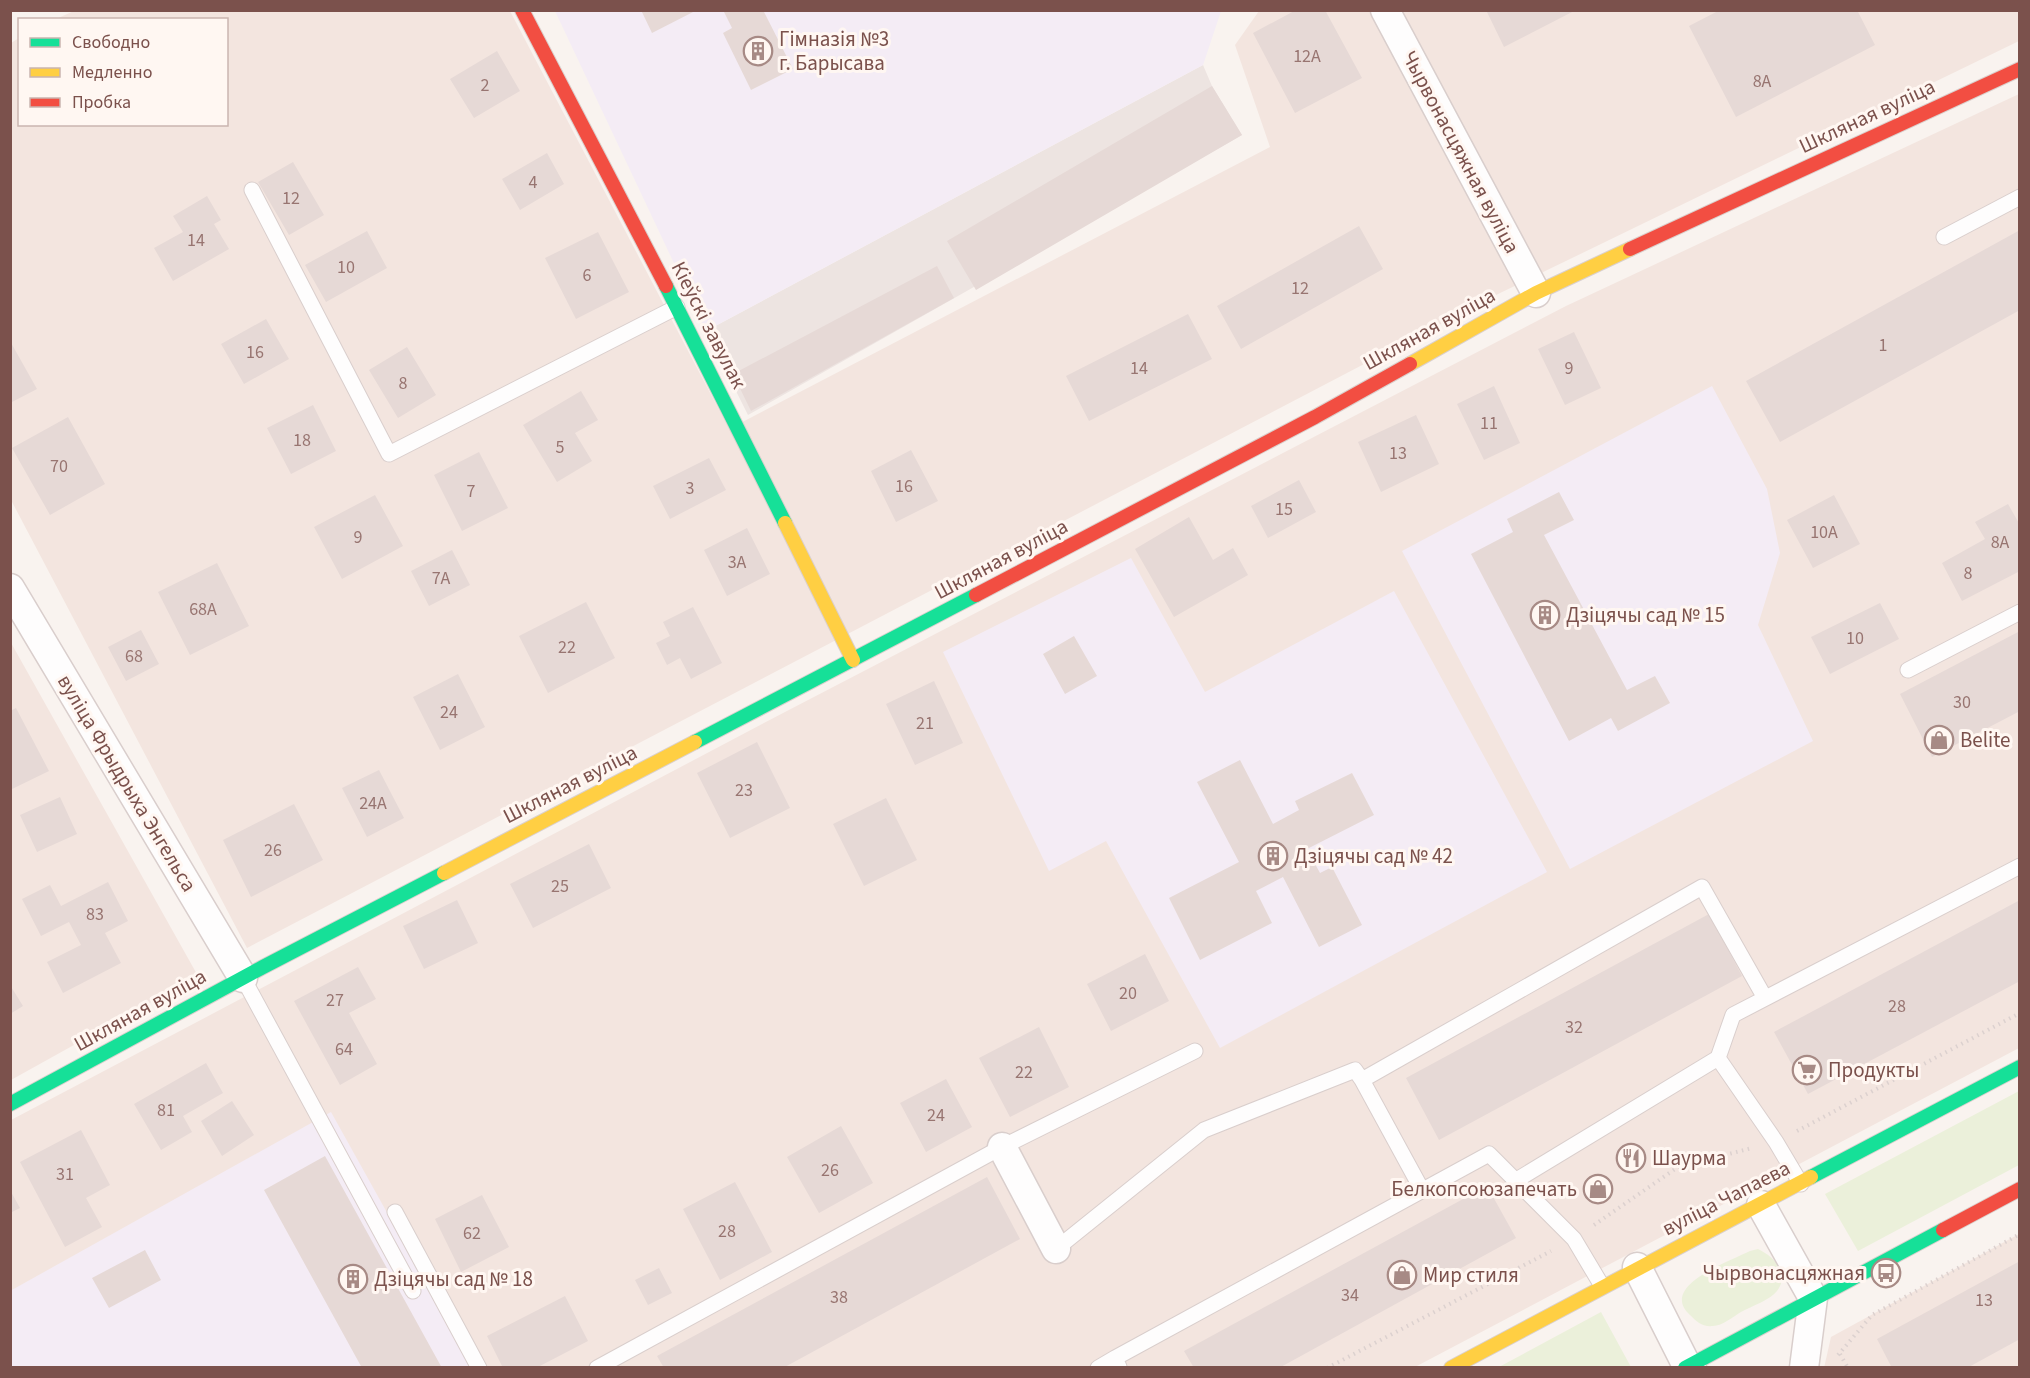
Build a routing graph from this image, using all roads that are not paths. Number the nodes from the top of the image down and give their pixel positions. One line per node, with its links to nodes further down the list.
1 (522, 10): 8 (street, Кіеўскі завулак)
2 (1385, 10): 7 (street, Чырвонасцяжная вуліца)
3 (2019, 69): 7 (street, Шкляная вуліца)
4 (252, 190): 8 (lane)
5 (2019, 197): 6 (lane)
6 (1944, 237)
7 (1536, 293): 11 (street, Шкляная вуліца)
8 (677, 307): 11 (street, Кіеўскі завулак)
9 (10, 588): 14 (street, вуліца Фрыдрыха Энгельса)
10 (2019, 612): 12 (lane)
11 (853, 660): 14 (street, Шкляная вуліца)
12 (1908, 670)
13 (2019, 866): 15 (lane)
14 (243, 978): 20 (street, Шкляная вуліца); 31 (lane)
15 (1765, 998): 17 (lane); 19 (lane)
16 (1195, 1051): 21 (lane)
17 (1718, 1058): 22 (lane); 23 (lane)
18 (2019, 1067): 23 (street, вуліца Чапаева)
19 (1362, 1080): 25 (lane); 28 (lane)
20 (10, 1104)
21 (1002, 1147): 28 (street); 37 (lane)
22 (1515, 1181): 25 (lane); 30 (lane)
23 (1801, 1184): 26 (street, вуліца Чапаева)
24 (2019, 1189): 32 (street)
25 (1422, 1191): 33 (lane)
26 (1761, 1204): 29 (street, вуліца Чапаева); 32 (street)
27 (395, 1212): 36 (lane)
28 (1056, 1249)
29 (1637, 1267): 30 (street, вуліца Чапаева); 35 (street)
30 (1602, 1286): 39 (street, вуліца Чапаева)
31 (413, 1291)
32 (1813, 1299): 34 (street); 35 (street)
33 (1117, 1363): 38 (lane)
34 (1817, 1364)
35 (1688, 1367)
36 (479, 1368)
37 (597, 1368)
38 (1098, 1368)
39 (1451, 1368)

